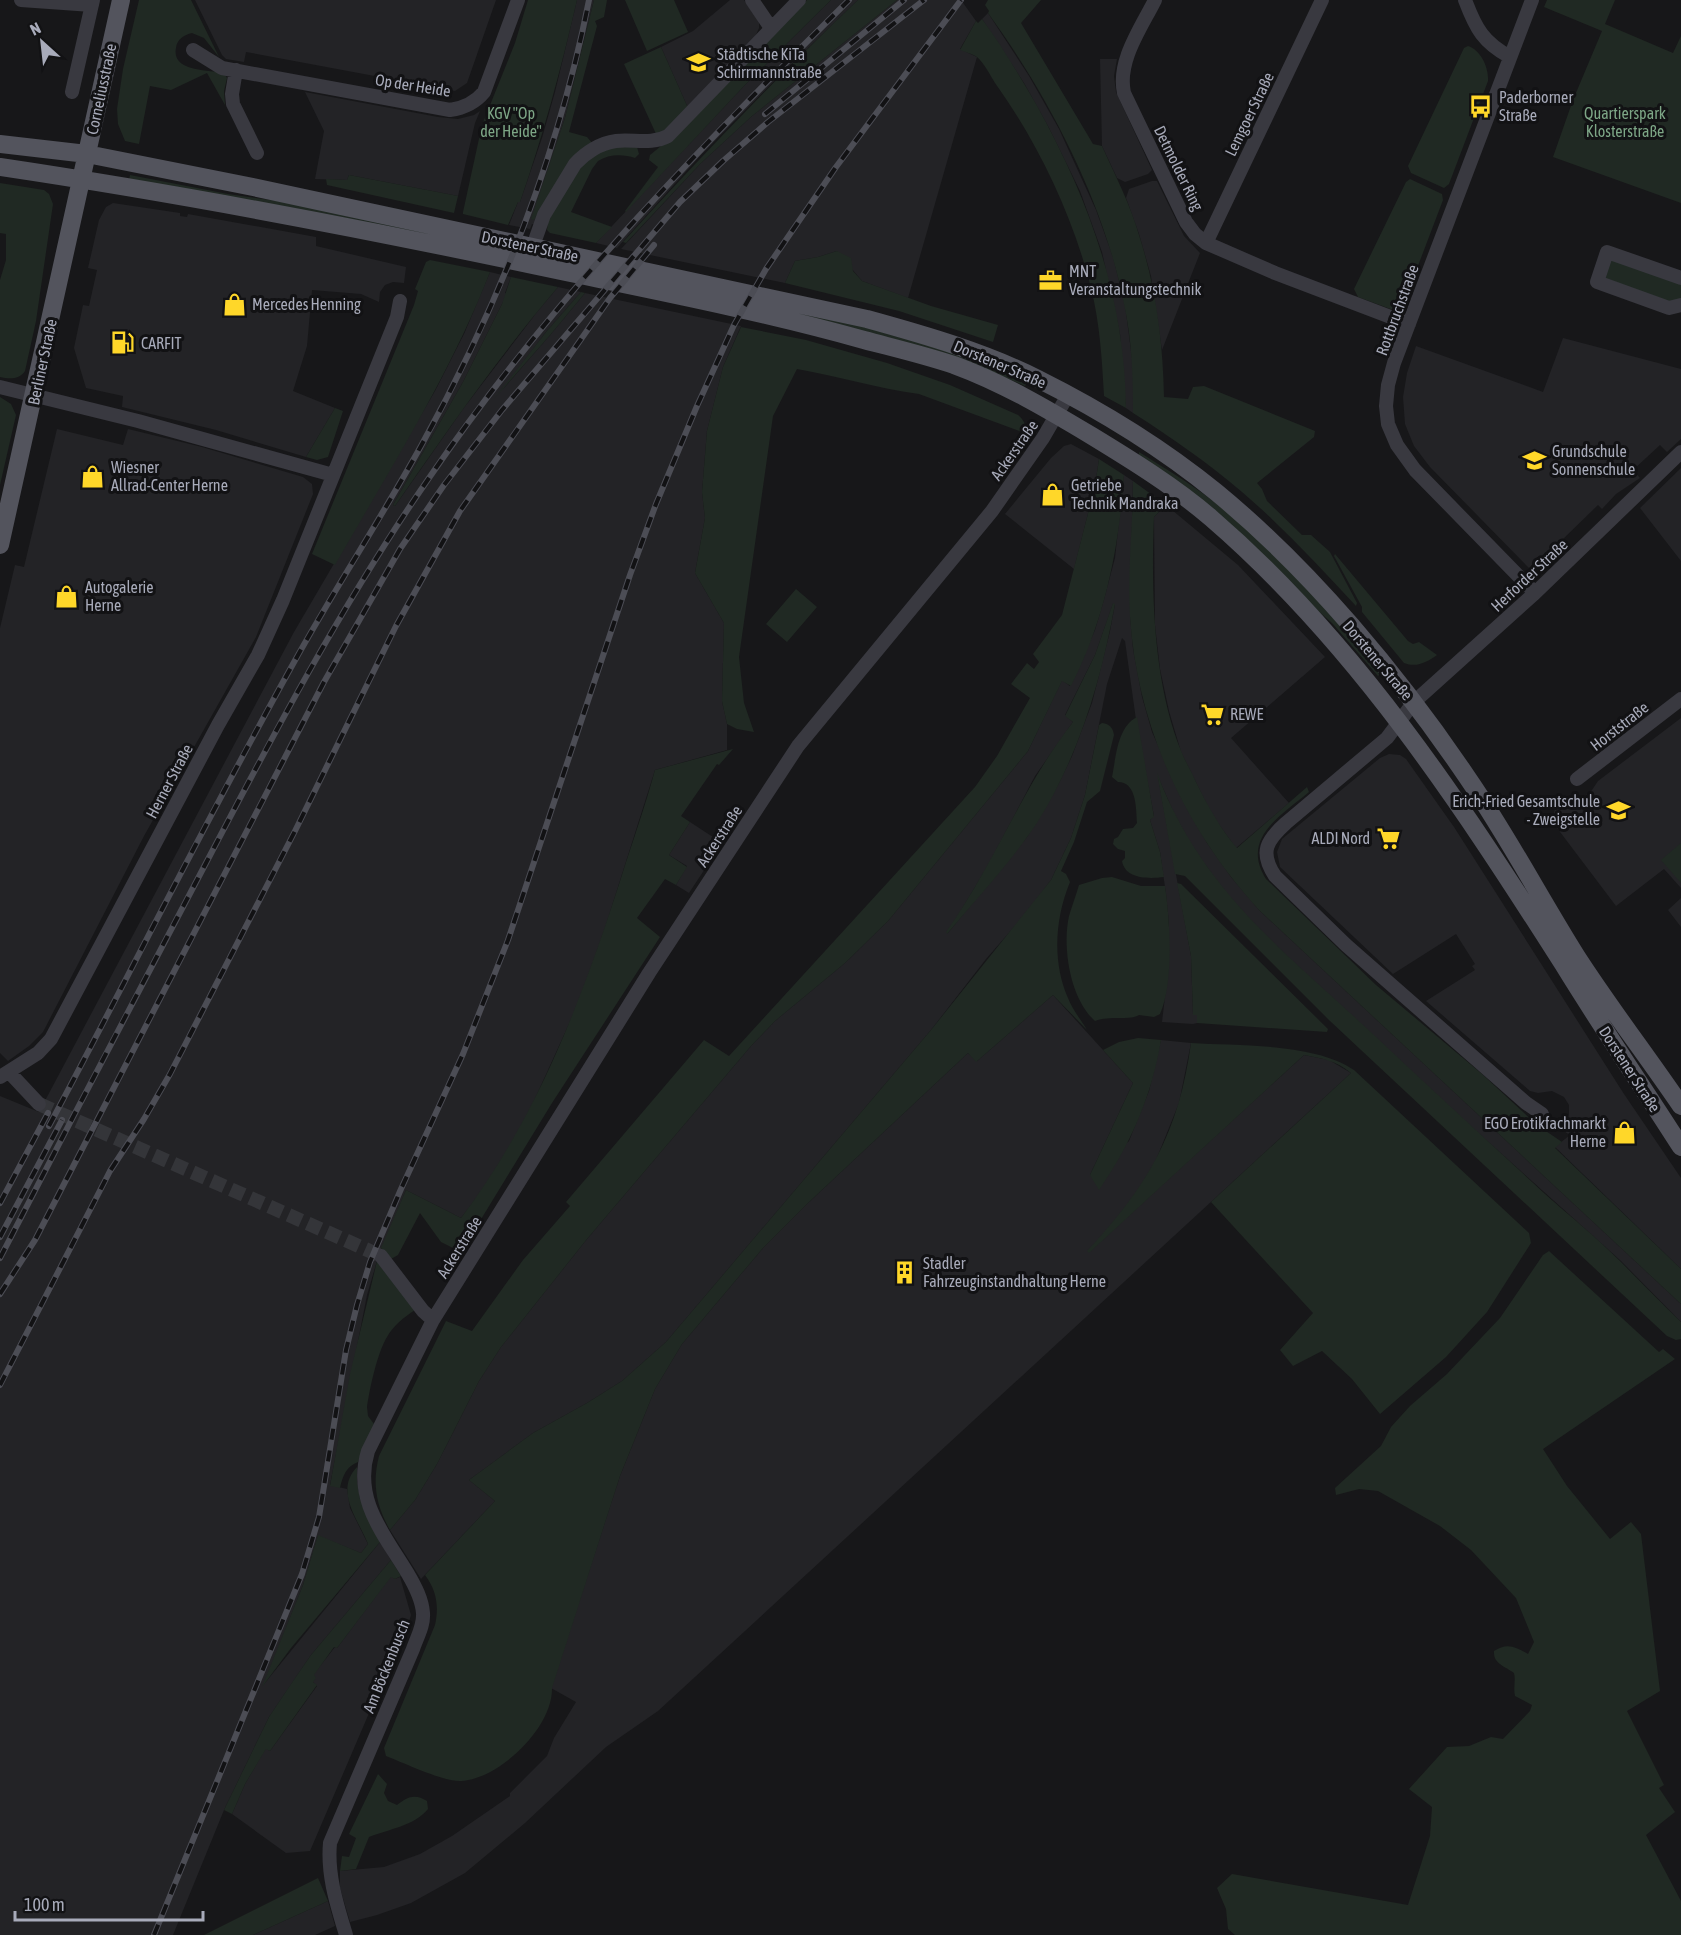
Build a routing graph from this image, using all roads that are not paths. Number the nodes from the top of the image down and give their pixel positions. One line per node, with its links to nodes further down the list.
1 (21, 0): 10 (street, Corneliusstraße)
2 (121, 0): 18 (main road, Corneliusstraße)
3 (518, 0): 14 (street, Op der Heide)
4 (752, 0): 11 (street)
5 (799, 0): 11 (street)
6 (1155, 0): 21 (street, Detmolder Ring)
7 (1322, 0): 21 (street, Lemgoer Straße)
8 (1466, 0): 13 (street)
9 (1532, 0): 13 (street, Rottbruchstraße)
10 (93, 2): 15 (street, Corneliusstraße)
11 (771, 28): 22 (street)
12 (193, 50): 14 (street, Op der Heide)
13 (1510, 57): 26 (street, Rottbruchstraße)
14 (236, 70): 17 (street)
15 (72, 92)
16 (0, 144): 18 (main road, Dorstener Straße)
17 (257, 153)
18 (87, 154): 20 (main road, Corneliusstraße); 22 (main road, Dorstener Straße)
19 (0, 167): 20 (main road, Dorstener Straße)
20 (82, 179): 28 (main road, Berliner Straße); 30 (main road, Dorstener Straße)
21 (1206, 243): 26 (street, Detmolder Ring)
22 (533, 246): 29 (main road, Dorstener Straße)
23 (1681, 278): 25 (street)
24 (400, 301): 32 (street, Herner Straße)
25 (1681, 305)
26 (1409, 324): 34 (street, Rottbruchstraße)
27 (0, 387): 28 (street)
28 (35, 395): 32 (street); 33 (main road, Berliner Straße)
29 (1068, 395): 30 (street, Ackerstraße); 36 (main road, Dorstener Straße)
30 (1058, 416): 37 (main road, Dorstener Straße); 45 (street, Ackerstraße)
31 (1681, 452): 34 (street, Herforder Straße)
32 (333, 475): 39 (street, Herner Straße)
33 (0, 544)
34 (1534, 593): 36 (street, Herforder Straße)
35 (1681, 699): 38 (street, Horststraße)
36 (1414, 702): 37 (street, Herforder Straße); 41 (main road, Dorstener Straße)
37 (1399, 722): 42 (street, Dorstener Straße); 43 (main road, Dorstener Straße)
38 (1577, 778)
39 (4, 1075): 40 (street)
40 (39, 1104)
41 (1681, 1106)
42 (1542, 1114)
43 (1681, 1147)
44 (381, 1256): 45 (street)
45 (433, 1320): 46 (street, Am Böckenbusch)
46 (346, 1935)

